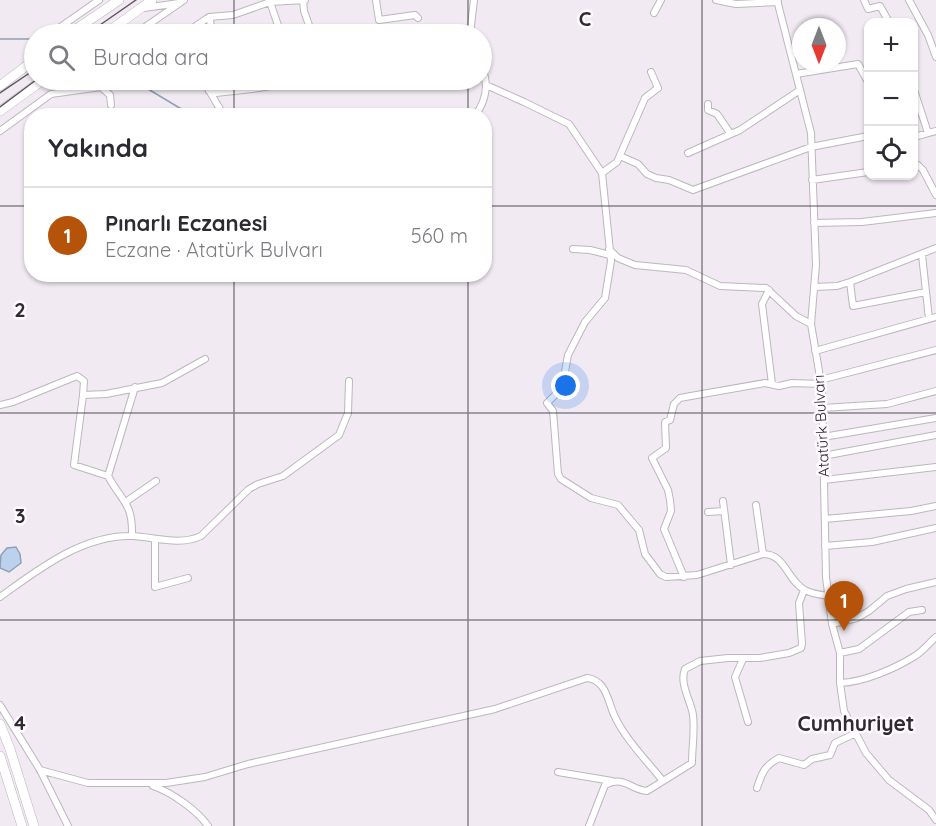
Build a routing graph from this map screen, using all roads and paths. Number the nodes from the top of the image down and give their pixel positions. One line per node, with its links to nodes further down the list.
1 (99, 0): 20 (street)
2 (119, 0): 21 (highway)
3 (152, 0): 14 (highway)
4 (304, 0): 13 (street); 19 (street)
5 (376, 0): 17 (street)
6 (474, 0): 29 (street)
7 (661, 0): 15 (street)
8 (716, 0): 12 (street)
9 (864, 0): 18 (street)
10 (909, 0): 30 (street)
11 (182, 1): 14 (street); 23 (street)
12 (778, 1): 33 (street, Atatürk Bulvarı)
13 (270, 2): 16 (street); 26 (street)
14 (141, 8): 22 (highway)
15 (654, 13)
16 (209, 17): 24 (street); 25 (street)
17 (418, 18)
18 (887, 18)
19 (307, 21): 27 (street); 28 (street)
20 (65, 24)
21 (84, 24)
22 (119, 24)
23 (149, 24)
24 (199, 24)
25 (211, 24)
26 (278, 24)
27 (307, 24)
28 (308, 24)
29 (471, 24)
30 (936, 57)
31 (24, 68): 35 (highway)
32 (651, 72): 62 (street)
33 (796, 74): 34 (street); 43 (street, Atatürk Bulvarı)
34 (864, 75)
35 (0, 86)
36 (492, 88): 65 (street)
37 (29, 90): 52 (highway)
38 (46, 90): 45 (street)
39 (81, 90): 45 (street)
40 (104, 90): 48 (street)
41 (248, 90): 44 (street)
42 (486, 90): 51 (street)
43 (800, 90): 56 (street); 60 (street, Atatürk Bulvarı)
44 (210, 92): 50 (street)
45 (48, 95): 49 (street)
46 (918, 102): 57 (street)
47 (708, 104): 56 (street)
48 (111, 105)
49 (31, 108)
50 (219, 108)
51 (480, 108)
52 (1, 110)
53 (24, 113): 54 (street)
54 (0, 131)
55 (936, 131): 57 (street)
56 (730, 133): 61 (street)
57 (928, 133): 58 (street)
58 (918, 136)
59 (864, 137): 60 (street)
60 (811, 147): 62 (street); 66 (street, Atatürk Bulvarı)
61 (687, 153)
62 (620, 156): 65 (street)
63 (918, 165): 67 (street)
64 (864, 172): 66 (street)
65 (602, 173): 72 (street)
66 (812, 180): 69 (street, Atatürk Bulvarı)
67 (936, 195)
68 (936, 213): 69 (street)
69 (814, 223): 75 (street, Atatürk Bulvarı)
70 (936, 248): 73 (street)
71 (573, 249): 72 (street)
72 (609, 252): 76 (street); 112 (street)
73 (922, 255): 74 (street); 77 (street)
74 (850, 282): 75 (street); 77 (street)
75 (814, 287): 79 (street, Atatürk Bulvarı)
76 (769, 290): 79 (street); 85 (street)
77 (926, 292): 78 (street)
78 (933, 318): 81 (street)
79 (811, 324): 81 (street, Atatürk Bulvarı)
80 (936, 350): 84 (street)
81 (816, 351): 84 (street, Atatürk Bulvarı)
82 (205, 359): 86 (street)
83 (349, 381): 108 (street)
84 (821, 382): 85 (street); 90 (street, Atatürk Bulvarı)
85 (772, 384): 112 (street)
86 (135, 387): 88 (street); 96 (street)
87 (936, 391): 90 (street)
88 (83, 395): 89 (street); 96 (street)
89 (0, 405)
90 (822, 408): 93 (street, Atatürk Bulvarı)
91 (936, 418): 93 (street)
92 (936, 435): 94 (street)
93 (823, 437): 94 (street, Atatürk Bulvarı)
94 (823, 456): 97 (street, Atatürk Bulvarı)
95 (936, 467): 97 (street)
96 (108, 476): 99 (street)
97 (824, 480): 105 (street, Atatürk Bulvarı)
98 (156, 481): 99 (street)
99 (127, 501): 107 (street)
100 (723, 501): 103 (street)
101 (756, 505): 110 (street)
102 (936, 506): 105 (street)
103 (724, 511): 104 (street); 111 (street)
104 (708, 512)
105 (825, 519): 109 (street, Atatürk Bulvarı)
106 (936, 528): 109 (street)
107 (132, 536): 108 (street); 117 (street)
108 (155, 539): 113 (street)
109 (825, 546): 116 (street, Atatürk Bulvarı)
110 (763, 554): 111 (street); 115 (street)
111 (731, 565): 112 (street)
112 (684, 577)
113 (188, 578)
114 (936, 582): 119 (street)
115 (804, 590): 116 (street); 122 (street)
116 (829, 596): 119 (street, Atatürk Bulvarı)
117 (0, 597)
118 (922, 610): 121 (street)
119 (832, 624): 121 (street, Atatürk Bulvarı)
120 (936, 637): 123 (street)
121 (840, 653): 123 (street, Atatürk Bulvarı)
122 (743, 659): 125 (street); 132 (street)
123 (840, 682): 127 (street, Atatürk Bulvarı)
124 (0, 705): 129 (street)
125 (748, 722)
126 (0, 724): 137 (highway)
127 (856, 733): 134 (street); 135 (street, Atatürk Bulvarı)
128 (0, 756): 136 (highway)
129 (39, 770): 133 (street); 138 (street)
130 (558, 772): 131 (street)
131 (612, 781): 132 (street); 140 (street)
132 (663, 781): 133 (street)
133 (146, 784): 139 (street)
134 (757, 789)
135 (936, 820)
136 (22, 826)
137 (34, 826)
138 (68, 826)
139 (208, 826)
140 (589, 826)

